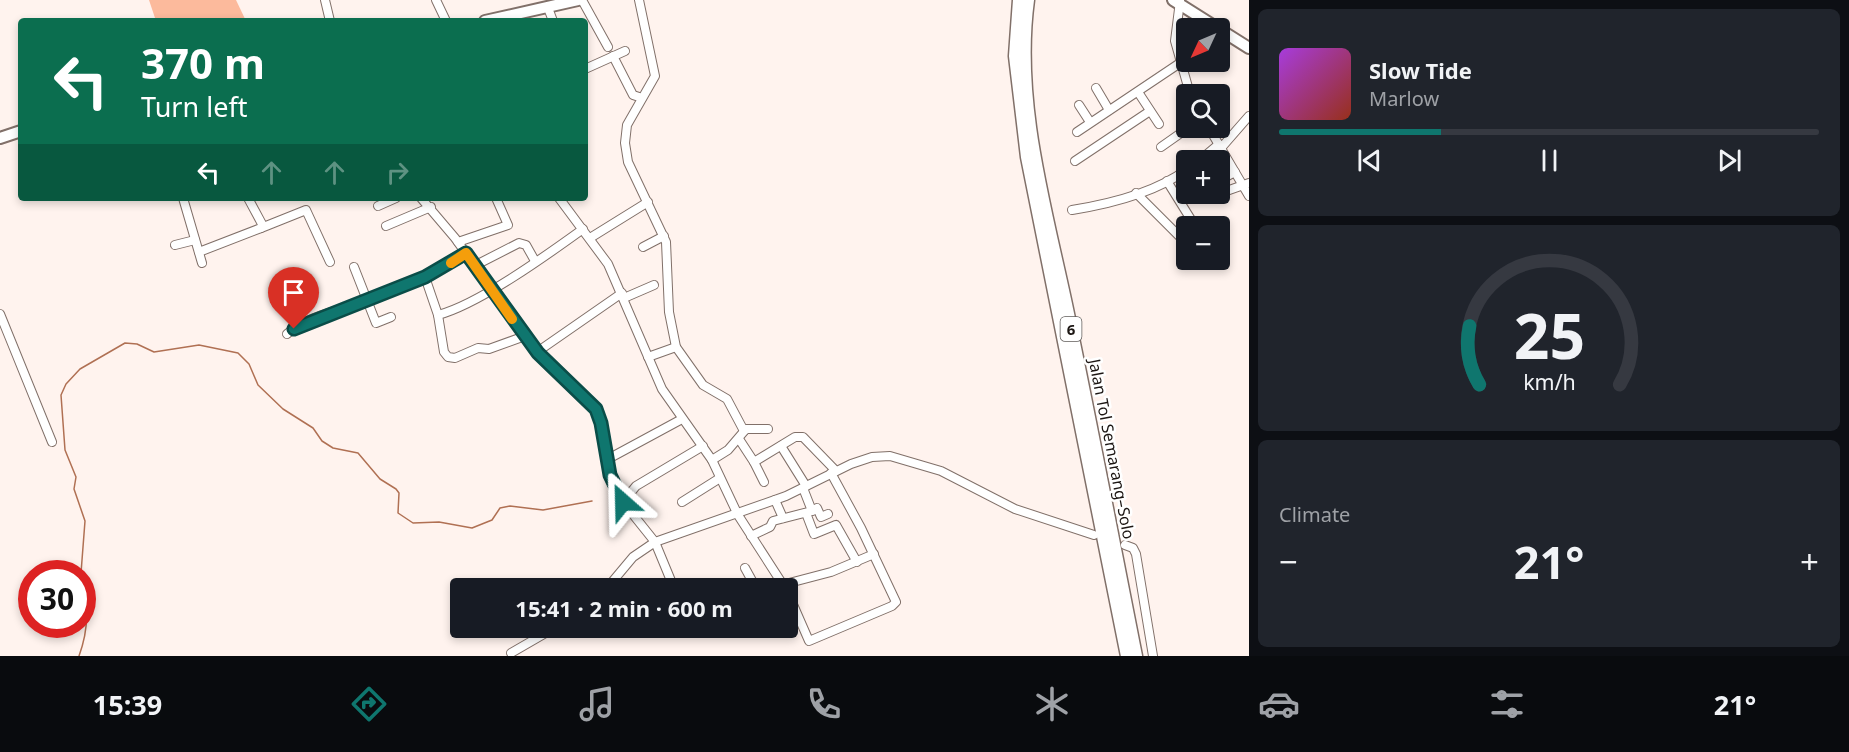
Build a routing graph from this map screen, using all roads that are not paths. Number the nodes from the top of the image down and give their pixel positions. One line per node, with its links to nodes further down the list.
1 (325, 0): 9 (street)
2 (436, 0): 10 (street)
3 (580, 0): 8 (main road); 16 (street)
4 (639, 0): 24 (street)
5 (1019, 0): 125 (highway, Jalan Tol Semarang–Solo / 6)
6 (1028, 0): 126 (highway, Jalan Tol Semarang–Solo / 6)
7 (1178, 1): 13 (street); 17 (main road)
8 (548, 8): 11 (main road); 12 (street)
9 (329, 18)
10 (445, 18)
11 (511, 18)
12 (552, 18)
13 (1176, 18)
14 (1176, 18): 15 (street)
15 (1176, 45)
16 (608, 47)
17 (1249, 48)
18 (625, 51): 19 (street)
19 (613, 56): 21 (street); 24 (street)
20 (1176, 66): 23 (street)
21 (588, 68)
22 (1096, 88): 26 (street)
23 (1138, 92): 26 (street); 27 (street)
24 (642, 98): 54 (street)
25 (1079, 105): 29 (street)
26 (1109, 110): 29 (street)
27 (1150, 111): 30 (street); 39 (street)
28 (1249, 116): 36 (street)
29 (1090, 123): 31 (street)
30 (1159, 124)
31 (1077, 132)
32 (18, 133): 34 (main road)
33 (1176, 136): 37 (street)
34 (0, 138)
35 (1215, 138): 36 (street)
36 (1220, 146): 38 (street); 40 (street)
37 (1161, 147)
38 (1214, 150)
39 (1076, 160)
40 (1235, 172): 41 (street); 44 (street)
41 (1230, 175)
42 (1176, 176): 43 (street)
43 (1167, 181): 46 (street); 58 (street)
44 (1246, 184): 45 (street); 47 (street)
45 (1230, 190)
46 (1136, 193): 57 (street); 62 (street)
47 (1249, 196)
48 (184, 201): 65 (street)
49 (250, 201): 60 (street)
50 (389, 201): 55 (street)
51 (424, 201): 56 (street)
52 (497, 201): 66 (street)
53 (561, 201): 61 (street)
54 (648, 202): 63 (street); 64 (street)
55 (378, 206)
56 (431, 207): 59 (street); 66 (street)
57 (1072, 210)
58 (1189, 216)
59 (386, 226)
60 (261, 228): 69 (street); 71 (street)
61 (583, 229): 64 (street); 72 (street)
62 (1176, 233)
63 (664, 236): 68 (street); 86 (street)
64 (590, 238): 79 (street)
65 (195, 240): 67 (street); 69 (street)
66 (458, 242): 70 (street)
67 (175, 245)
68 (643, 247)
69 (199, 252): 73 (street)
70 (466, 253): 74 (street); 76 (street)
71 (330, 261)
72 (535, 261): 74 (street); 78 (street)
73 (202, 263)
74 (474, 266): 78 (street)
75 (354, 267): 80 (street)
76 (425, 277): 80 (street); 82 (street)
77 (654, 285): 79 (street)
78 (490, 289): 82 (street); 85 (street)
79 (623, 295): 87 (street); 88 (street)
80 (367, 301): 83 (street); 84 (street)
81 (0, 314): 93 (street)
82 (438, 315): 85 (street)
83 (391, 317)
84 (287, 334)
85 (525, 336): 87 (street)
86 (676, 347): 88 (street); 91 (street)
87 (537, 352): 96 (street)
88 (648, 357): 89 (street)
89 (682, 419): 94 (street); 96 (street)
90 (768, 429): 91 (street)
91 (744, 431): 92 (street)
92 (739, 439): 97 (street); 98 (street)
93 (52, 442)
94 (703, 446): 97 (street); 104 (street)
95 (781, 446): 98 (street); 99 (street); 102 (street)
96 (608, 459): 104 (street)
97 (712, 460): 100 (street)
98 (754, 462): 101 (street)
99 (833, 472): 102 (street); 110 (street); 114 (street)
100 (720, 478): 105 (street); 108 (street)
101 (764, 482)
102 (804, 487): 103 (street); 106 (street)
103 (775, 500): 108 (street); 109 (street)
104 (623, 502): 112 (street)
105 (682, 502)
106 (809, 512): 107 (street); 109 (street); 115 (street)
107 (828, 514)
108 (738, 515): 111 (street); 112 (street)
109 (783, 518): 111 (street)
110 (1094, 535)
111 (751, 536): 120 (street)
112 (655, 542): 117 (street); 118 (street)
113 (1125, 545): 127 (street)
114 (874, 554): 115 (street); 122 (street)
115 (857, 562): 121 (street)
116 (745, 567): 119 (street)
117 (615, 578)
118 (671, 578)
119 (751, 578)
120 (779, 578)
121 (798, 582)
122 (798, 616)
123 (537, 638): 124 (street)
124 (511, 653)
125 (1127, 656)
126 (1136, 656)
127 (1153, 656)

